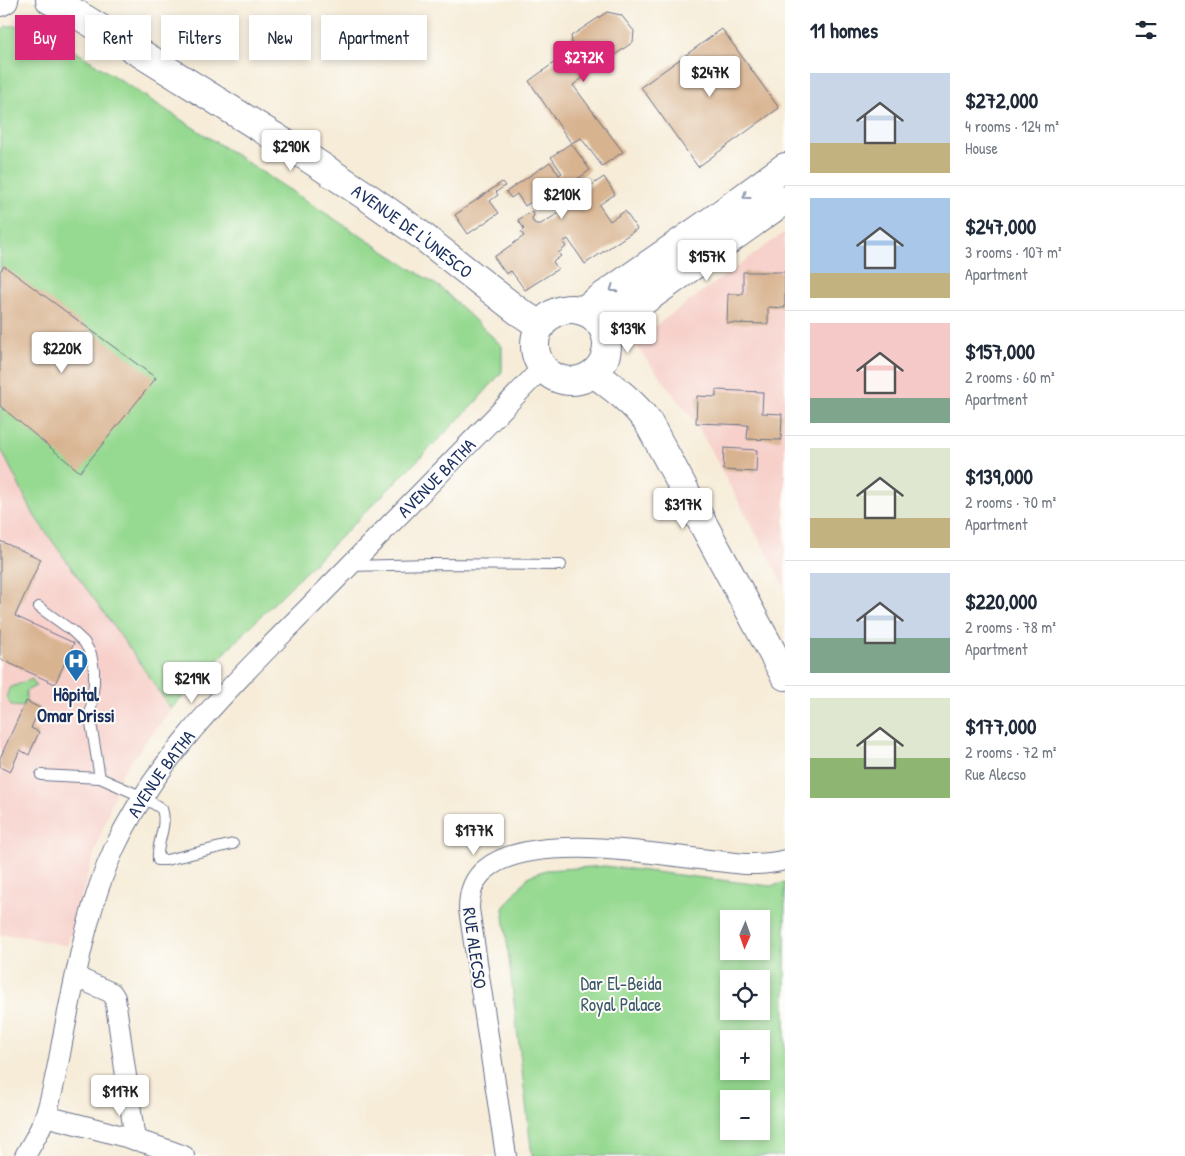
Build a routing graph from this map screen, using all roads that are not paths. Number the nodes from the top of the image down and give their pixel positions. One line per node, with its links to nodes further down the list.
1 (4, 0): 3 (main road)
2 (50, 0): 7 (main road, AVENUE DE L'UNESCO)
3 (0, 2)
4 (785, 167): 6 (main road, one-way to 6)
5 (785, 200): 8 (main road)
6 (582, 311): 7 (main road); 8 (main road)
7 (541, 326): 9 (main road)
8 (604, 330): 10 (main road)
9 (543, 367): 10 (main road); 12 (street, AVENUE BATHA)
10 (594, 372): 14 (main road)
11 (561, 565): 12 (lane)
12 (349, 566): 17 (street, AVENUE BATHA)
13 (39, 607): 16 (lane)
14 (785, 676)
15 (41, 776): 16 (lane)
16 (100, 778): 17 (lane)
17 (143, 797): 18 (lane); 20 (street, AVENUE BATHA)
18 (233, 844)
19 (785, 860): 25 (street, RUE ALECSO)
20 (76, 977): 21 (street, AVENUE BATHA); 22 (street)
21 (45, 1116): 22 (street); 23 (street, AVENUE BATHA)
22 (135, 1140): 24 (street)
23 (25, 1156)
24 (184, 1156)
25 (506, 1156)

